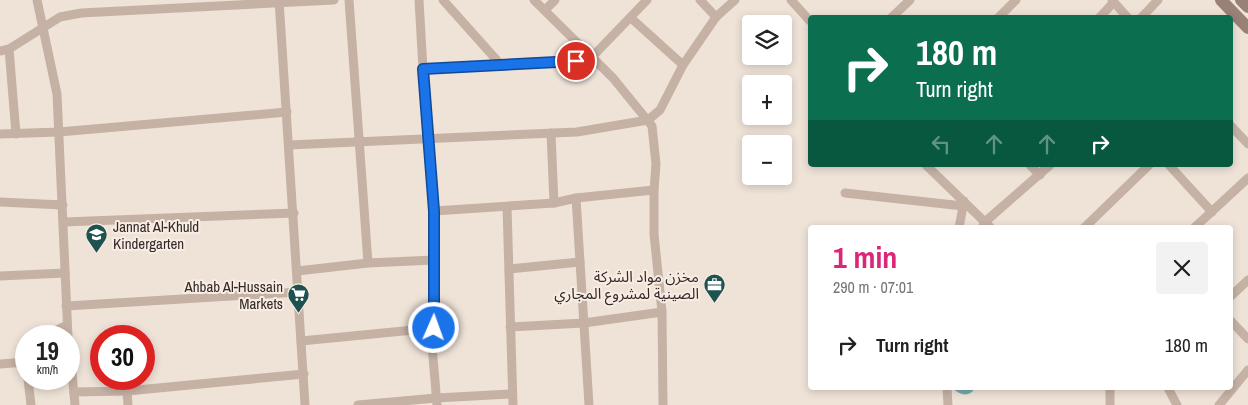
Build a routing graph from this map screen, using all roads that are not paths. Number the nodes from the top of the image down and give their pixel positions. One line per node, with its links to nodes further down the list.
1 (37, 0): 29 (street)
2 (334, 0): 18 (street)
3 (349, 0): 44 (street)
4 (419, 0): 35 (street)
5 (443, 0): 33 (street)
6 (534, 0): 20 (street)
7 (555, 0): 20 (street)
8 (647, 0): 27 (street)
9 (700, 0): 26 (street)
10 (735, 0): 26 (street)
11 (791, 0): 28 (street)
12 (910, 0): 21 (street)
13 (1016, 0): 22 (street)
14 (1158, 0): 25 (street)
15 (1221, 0): 30 (street)
16 (1241, 0): 19 (street)
17 (1113, 1): 23 (street); 24 (street)
18 (279, 2): 29 (street); 36 (street)
19 (1248, 7)
20 (545, 10): 32 (street)
21 (894, 15)
22 (1001, 15)
23 (1101, 15)
24 (1125, 15)
25 (1143, 15)
26 (716, 17): 34 (street)
27 (631, 18): 32 (street); 34 (street)
28 (808, 19)
29 (43, 27): 31 (street); 39 (street)
30 (1248, 28)
31 (4, 50): 42 (street)
32 (593, 59): 33 (street); 37 (street)
33 (502, 66): 35 (street)
34 (683, 66): 37 (street)
35 (423, 69): 43 (street)
36 (287, 112): 39 (street); 46 (street)
37 (648, 120): 40 (street); 54 (street)
38 (1233, 128): 45 (street)
39 (59, 132): 42 (street); 60 (street)
40 (551, 133): 43 (street); 58 (street)
41 (0, 134): 42 (street)
42 (16, 134)
43 (427, 138): 44 (street); 62 (street)
44 (360, 142): 46 (street); 73 (street)
45 (1248, 144)
46 (289, 145): 64 (street)
47 (928, 167): 59 (street)
48 (1032, 167): 52 (street)
49 (1048, 167): 52 (street)
50 (1148, 167): 69 (street)
51 (1172, 167): 63 (street)
52 (1040, 175): 68 (street)
53 (1248, 178): 63 (street)
54 (654, 190): 56 (street); 82 (street)
55 (845, 193): 59 (street)
56 (576, 198): 58 (street); 72 (street)
57 (0, 202): 60 (street)
58 (554, 203): 61 (street)
59 (964, 203): 66 (street); 67 (street)
60 (63, 206): 65 (street)
61 (507, 207): 62 (street); 74 (street)
62 (434, 211): 71 (street)
63 (1212, 212): 70 (street)
64 (294, 213): 65 (street); 75 (street)
65 (64, 222): 76 (street)
66 (960, 225)
67 (985, 225)
68 (987, 225)
69 (1087, 225)
70 (1197, 225)
71 (434, 260): 73 (street); 87 (street)
72 (580, 262): 74 (street); 83 (street)
73 (368, 263): 75 (street)
74 (509, 269): 86 (street)
75 (297, 271): 79 (street)
76 (65, 273): 77 (street); 81 (street)
77 (0, 276)
78 (1248, 280): 80 (street)
79 (298, 292): 81 (street); 89 (street)
80 (1233, 294)
81 (66, 306): 85 (street)
82 (662, 312): 83 (street); 112 (street)
83 (584, 323): 86 (street); 111 (street)
84 (1233, 323): 88 (street)
85 (67, 325)
86 (510, 327): 102 (street)
87 (434, 328): 89 (street); 104 (street)
88 (1248, 339)
89 (301, 341): 93 (street)
90 (15, 363): 91 (street)
91 (0, 364)
92 (1248, 370): 94 (street)
93 (304, 374): 100 (street); 108 (street)
94 (1233, 388)
95 (29, 390): 105 (street)
96 (947, 390): 113 (street)
97 (1110, 390): 114 (street)
98 (1169, 390): 115 (street)
99 (1231, 390): 116 (street)
100 (127, 391): 101 (street); 107 (street)
101 (74, 392): 106 (street)
102 (512, 394): 103 (street); 110 (street)
103 (474, 400): 104 (street)
104 (436, 401): 109 (street)
105 (31, 405)
106 (75, 405)
107 (128, 405)
108 (306, 405)
109 (358, 405)
110 (513, 405)
111 (589, 405)
112 (662, 405)
113 (948, 405)
114 (1110, 405)
115 (1177, 405)
116 (1219, 405)

